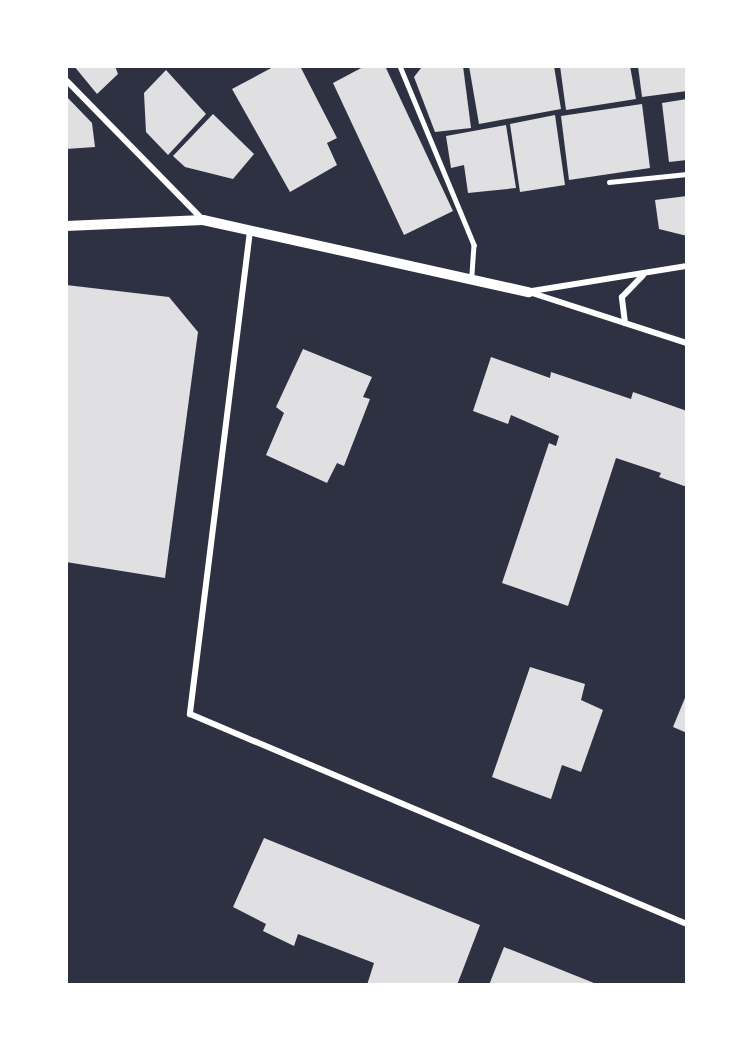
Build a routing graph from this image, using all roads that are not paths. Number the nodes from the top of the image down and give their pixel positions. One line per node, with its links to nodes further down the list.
1 (399, 66): 10 (lane)
2 (66, 80): 5 (street)
3 (687, 174): 4 (lane)
4 (609, 182)
5 (204, 220): 6 (street); 7 (street)
6 (66, 226)
7 (250, 231): 10 (street); 14 (street)
8 (687, 266): 9 (street)
9 (645, 273): 11 (street); 12 (street)
10 (472, 277): 11 (street)
11 (529, 292): 12 (street)
12 (625, 323): 13 (street)
13 (687, 343)
14 (687, 924)

